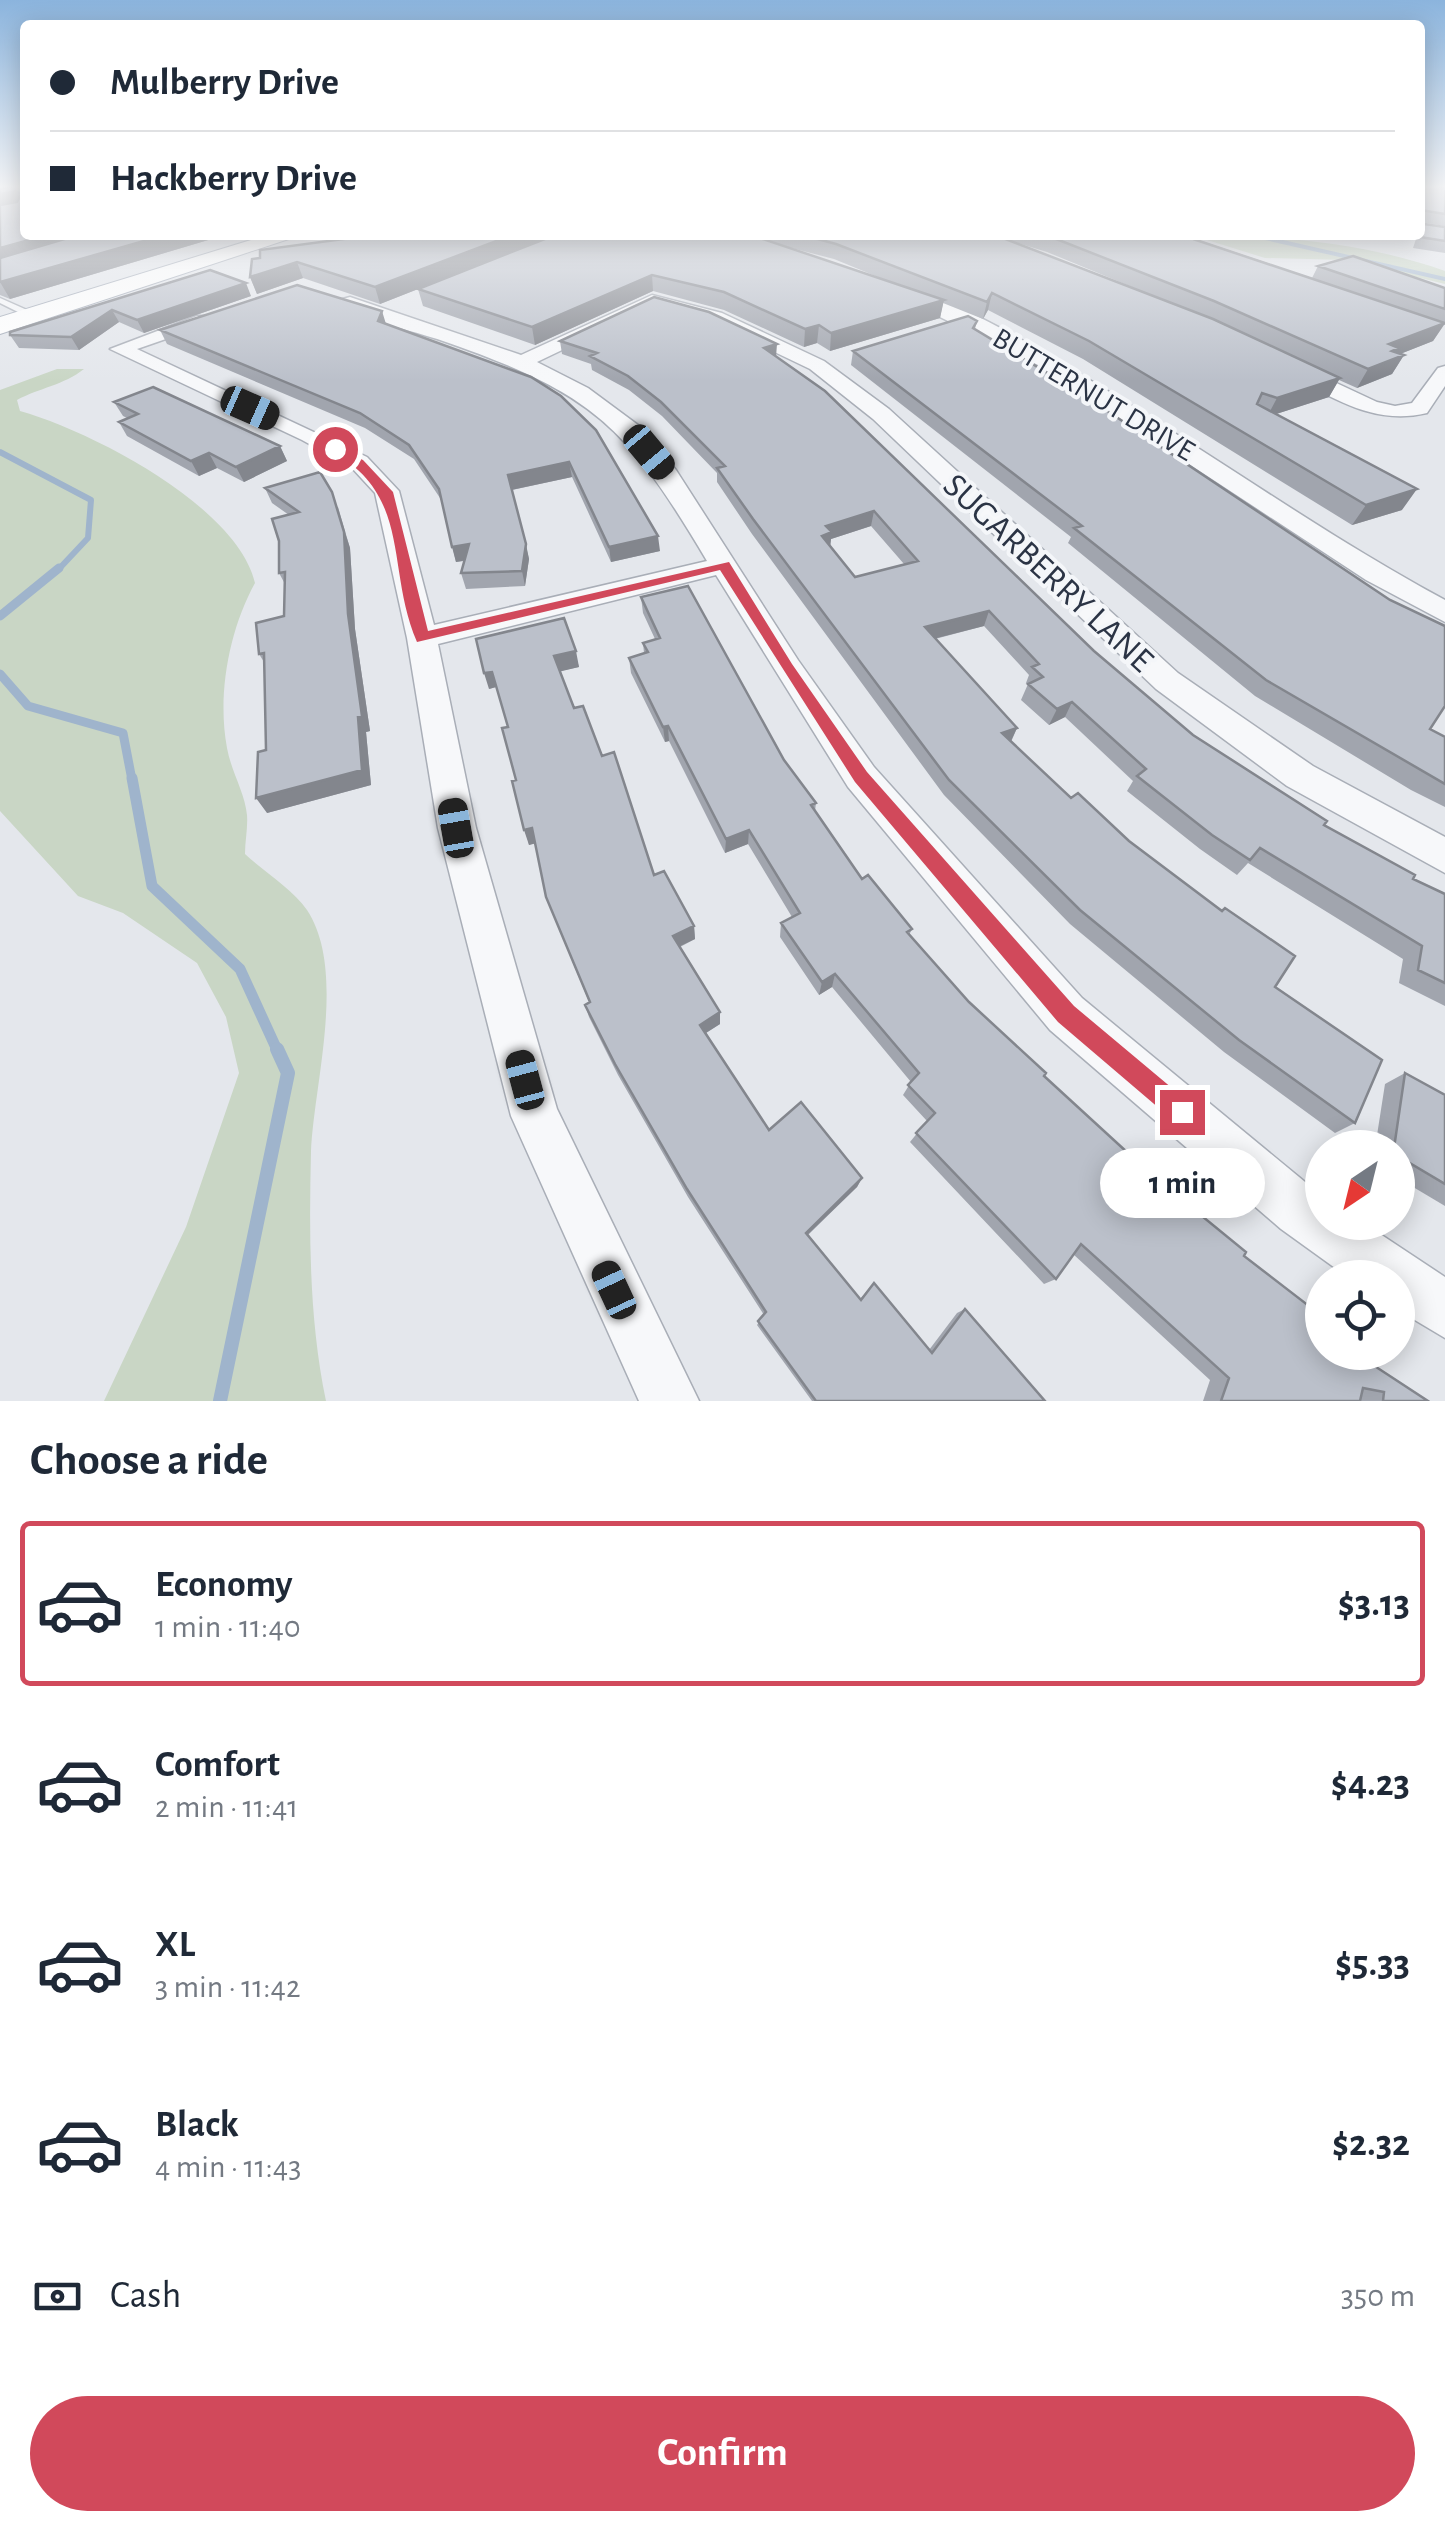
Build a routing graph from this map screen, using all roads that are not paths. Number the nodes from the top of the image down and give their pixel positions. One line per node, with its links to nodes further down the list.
1 (241, 250): 6 (main road)
2 (888, 286): 7 (street, BUTTERNUT DRIVE)
3 (314, 291): 11 (street)
4 (0, 300): 6 (lane)
5 (223, 313): 15 (street)
6 (32, 316): 8 (main road)
7 (967, 319): 9 (street); 14 (street, BUTTERNUT DRIVE)
8 (0, 326)
9 (930, 330)
10 (1276, 361): 12 (street)
11 (522, 362): 13 (street); 16 (street, SUGARBERRY LANE)
12 (1445, 372)
13 (724, 564): 15 (street); 17 (street)
14 (1445, 612)
15 (422, 638): 20 (street)
16 (1445, 856)
17 (1371, 1260)
18 (1415, 1290): 19 (street)
19 (1445, 1310)
20 (670, 1401)

